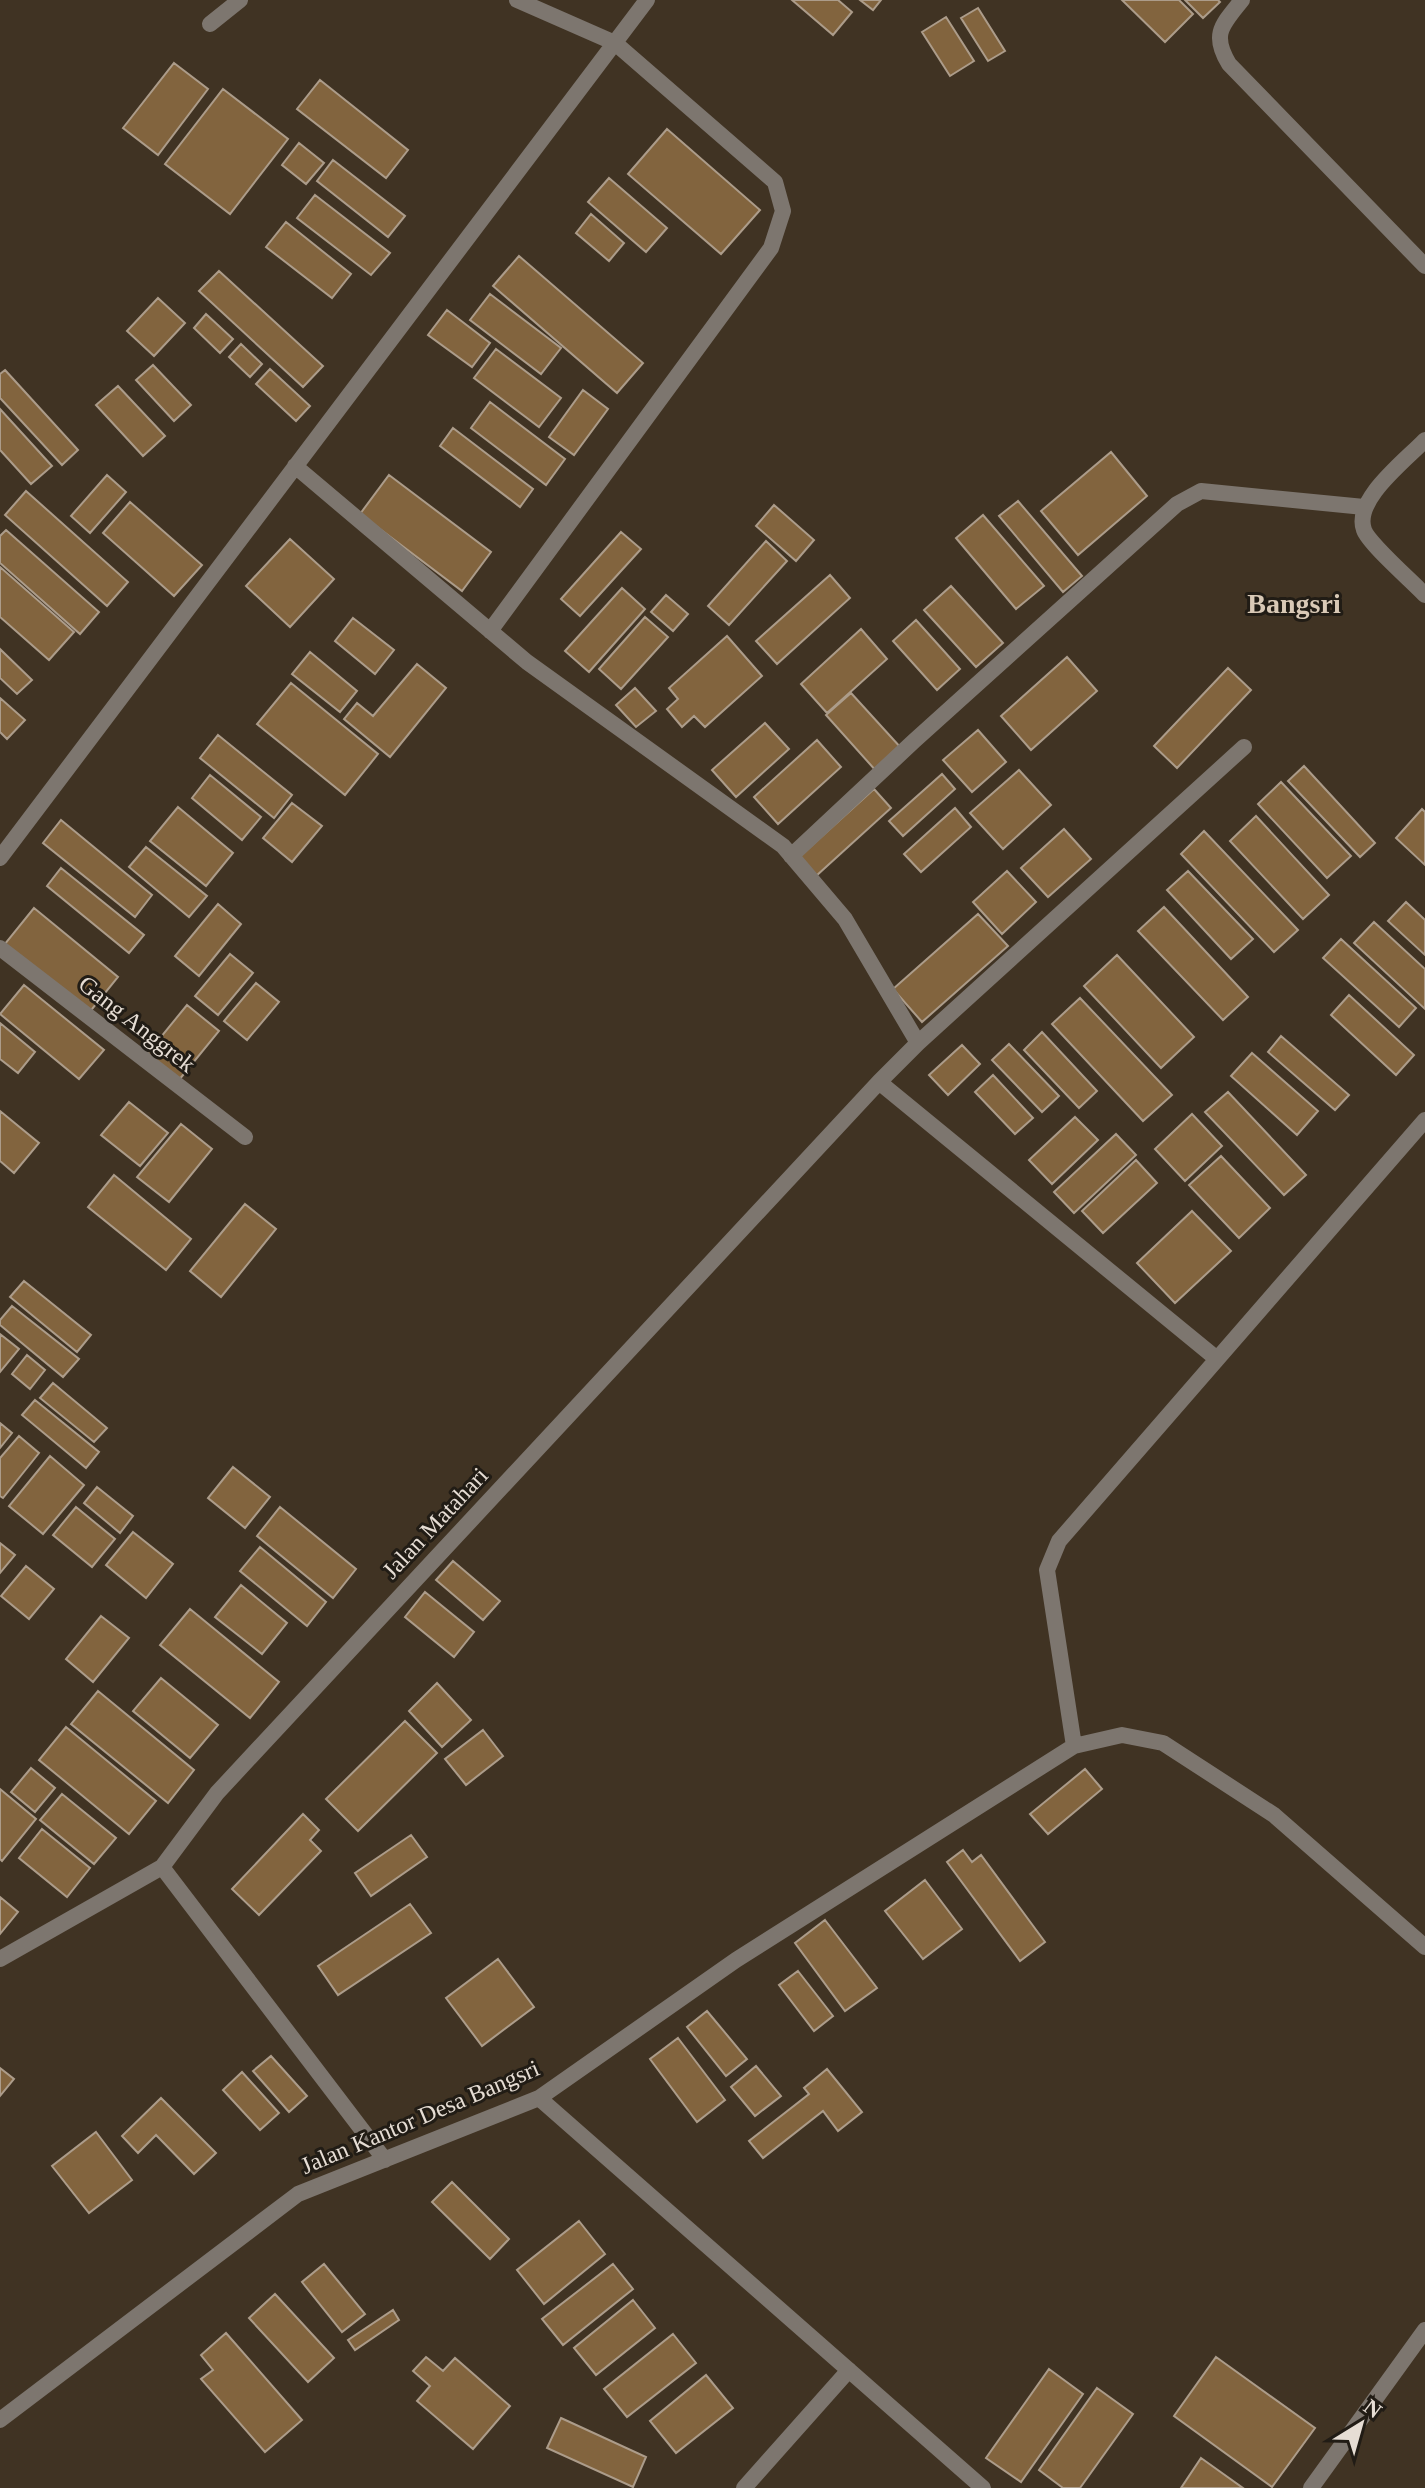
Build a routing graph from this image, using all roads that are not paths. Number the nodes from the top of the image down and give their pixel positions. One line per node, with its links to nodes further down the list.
1 (240, 0): 5 (street)
2 (517, 0): 6 (street)
3 (647, 0): 6 (street)
4 (1242, 0): 7 (street)
5 (210, 24)
6 (615, 43): 9 (street); 12 (street)
7 (1425, 266)
8 (1425, 440): 10 (street)
9 (295, 466): 12 (street); 15 (street)
10 (1364, 507): 11 (street); 14 (street)
11 (1425, 595)
12 (490, 631): 14 (street)
13 (1244, 747): 17 (street, Jalan Matahari)
14 (791, 856): 17 (street)
15 (0, 858)
16 (0, 948): 20 (street, Gang Anggrek)
17 (918, 1043): 18 (street, Jalan Matahari)
18 (879, 1082): 21 (street); 23 (street, Jalan Matahari)
19 (1425, 1120): 21 (street)
20 (245, 1137)
21 (1217, 1359): 22 (street)
22 (1074, 1746): 24 (street, Jalan Kantor Desa Bangsri); 26 (street, Jalan Kantor Desa Bangsri)
23 (162, 1867): 25 (street, Jalan Matahari); 27 (street)
24 (1425, 1947)
25 (0, 1959)
26 (539, 2098): 27 (street, Jalan Kantor Desa Bangsri); 29 (street)
27 (385, 2160): 30 (street, Jalan Kantor Desa Bangsri)
28 (1425, 2330): 33 (street)
29 (849, 2370): 31 (street); 32 (street)
30 (0, 2420)
31 (744, 2488)
32 (983, 2488)
33 (1311, 2488)

